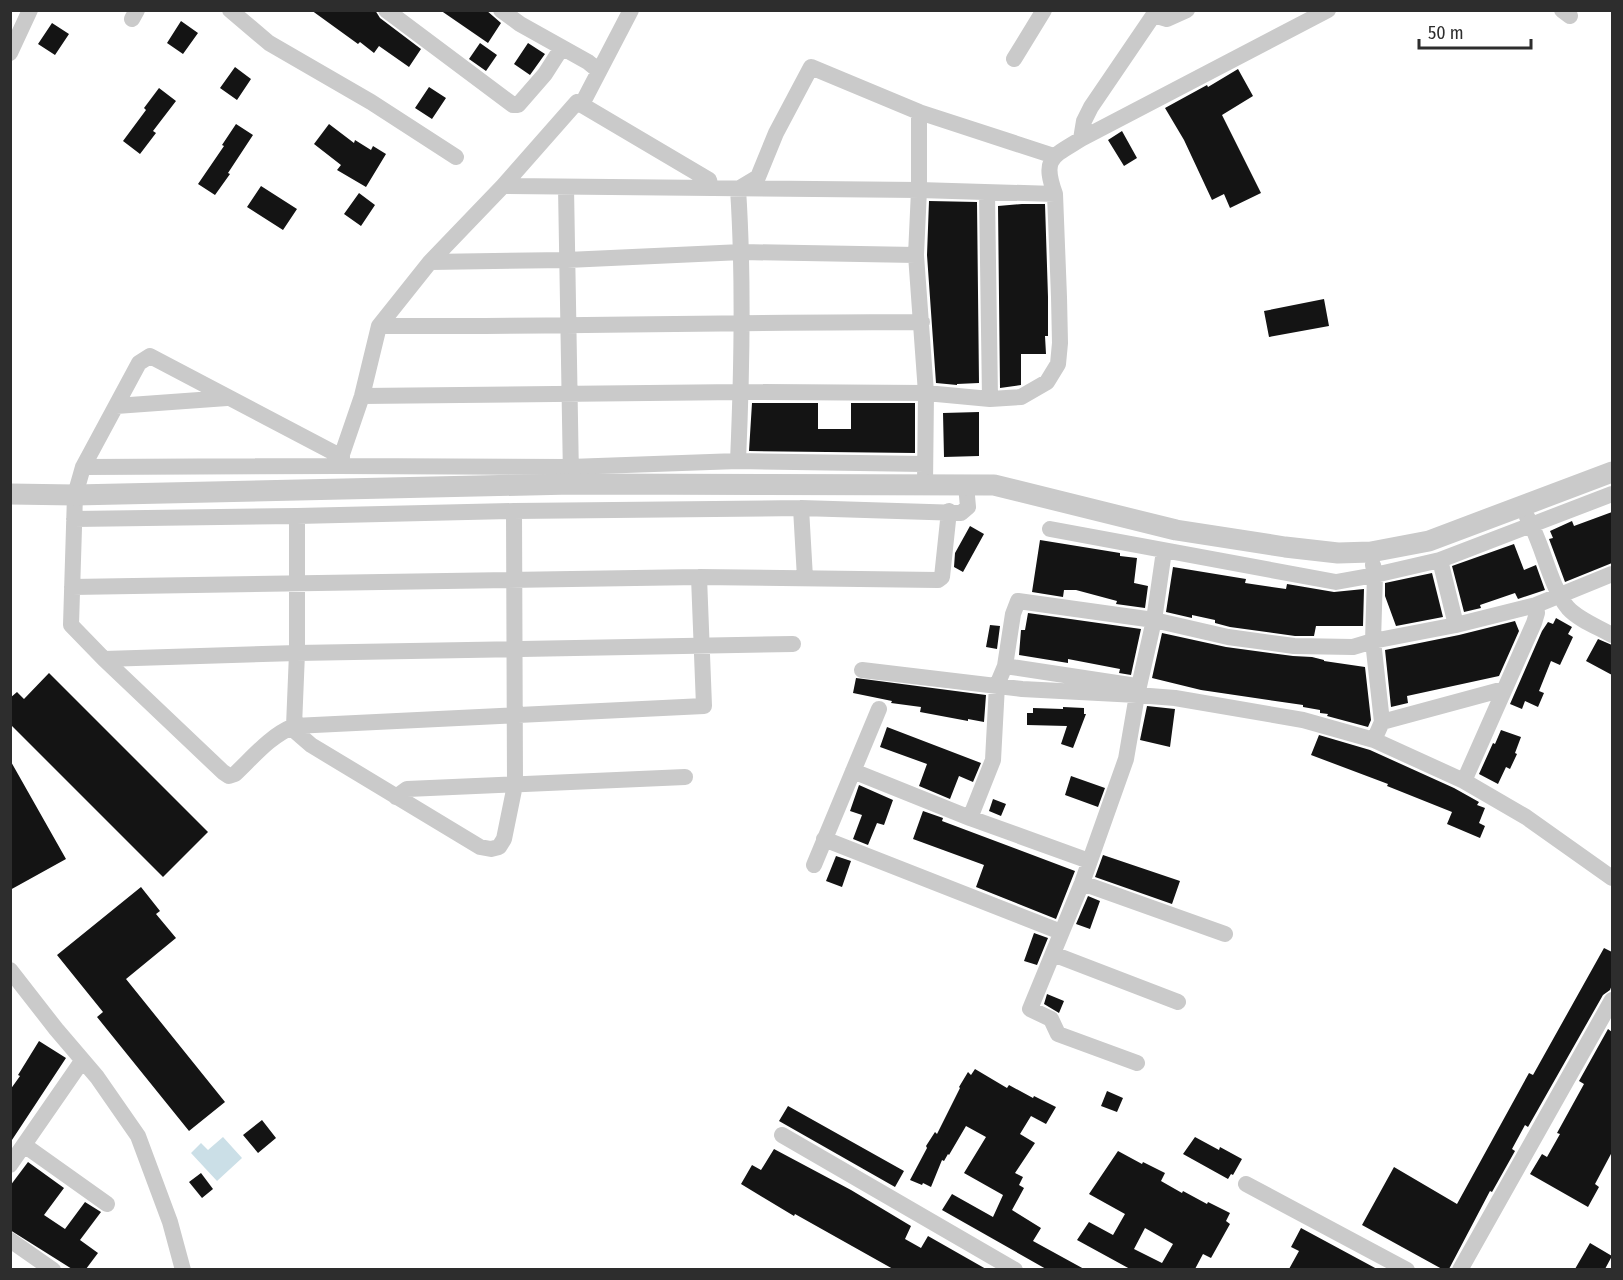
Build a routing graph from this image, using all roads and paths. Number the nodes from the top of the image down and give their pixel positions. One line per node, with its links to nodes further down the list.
1 (30, 10): 11 (street)
2 (230, 10): 18 (street)
3 (386, 10): 10 (street)
4 (501, 10): 10 (street)
5 (631, 10): 13 (street)
6 (1044, 10): 12 (street)
7 (1187, 10): 9 (street)
8 (1328, 10): 16 (street)
9 (1156, 13): 16 (street)
10 (561, 49): 13 (street)
11 (10, 53)
12 (1014, 59)
13 (598, 71): 14 (street)
14 (582, 104): 19 (street); 21 (street)
15 (919, 112): 17 (street); 22 (street); 23 (street)
16 (1081, 139): 17 (street)
17 (1054, 156): 25 (street)
18 (456, 157)
19 (503, 186): 20 (street); 29 (street)
20 (566, 187): 21 (street); 28 (street)
21 (711, 188): 22 (street)
22 (738, 189): 23 (street); 26 (street)
23 (919, 190): 24 (street); 27 (street)
24 (987, 193): 25 (street); 39 (street)
25 (1055, 194): 39 (street)
26 (742, 252): 27 (street); 28 (street); 30 (street)
27 (916, 255): 31 (street)
28 (567, 260): 29 (street); 33 (street)
29 (430, 262): 32 (street)
30 (741, 322): 31 (street); 33 (street); 34 (street)
31 (922, 322): 35 (street)
32 (379, 326): 33 (street); 37 (street)
33 (568, 327): 36 (street)
34 (741, 392): 35 (street); 36 (street); 41 (street)
35 (926, 393): 39 (street); 45 (street)
36 (569, 394): 37 (street); 46 (street)
37 (362, 396): 42 (street)
38 (228, 398): 40 (street); 40 (street); 42 (street)
39 (990, 399)
40 (116, 406): 43 (street)
41 (738, 461): 45 (street); 46 (street)
42 (340, 462): 43 (street); 46 (street)
43 (83, 467): 50 (street)
44 (1612, 472): 51 (street)
45 (925, 474): 46 (street); 47 (street)
46 (571, 476): 50 (street)
47 (966, 485): 54 (street); 60 (street)
48 (1612, 494): 57 (street)
49 (10, 495): 50 (street)
50 (75, 495): 56 (street)
51 (1520, 506): 57 (street); 60 (street)
52 (801, 508): 53 (street); 54 (street); 65 (street)
53 (513, 510): 55 (street); 66 (street)
54 (949, 511): 65 (street)
55 (297, 516): 56 (street); 67 (street)
56 (74, 519): 68 (street)
57 (1532, 525): 61 (street); 69 (street)
58 (1050, 529): 59 (street)
59 (1164, 551): 63 (street); 71 (street)
60 (1371, 552): 63 (street)
61 (1440, 560): 63 (street); 72 (street)
62 (1612, 574): 69 (street)
63 (1375, 575): 74 (street)
64 (699, 578): 65 (street); 66 (street); 76 (street)
65 (805, 578)
66 (514, 581): 67 (street); 77 (street)
67 (297, 583): 68 (street); 78 (street)
68 (72, 587): 79 (street)
69 (1560, 595): 70 (street); 73 (street)
70 (1536, 605): 72 (street); 83 (street)
71 (1154, 620): 74 (street); 80 (street); 84 (street)
72 (1456, 625): 74 (street)
73 (1612, 635)
74 (1373, 641): 87 (street)
75 (793, 644): 76 (street)
76 (702, 645): 77 (street); 86 (street)
77 (514, 648): 78 (street); 86 (street)
78 (297, 653): 79 (street); 88 (street)
79 (104, 658): 88 (street)
80 (1005, 666): 82 (street); 84 (street)
81 (862, 670): 82 (street)
82 (997, 685): 84 (street); 95 (street)
83 (1504, 689): 87 (street); 92 (street)
84 (1139, 691): 89 (street); 97 (street)
85 (879, 709): 90 (street)
86 (514, 717): 88 (street); 93 (street)
87 (1382, 722): 89 (street)
88 (294, 726): 94 (street)
89 (1374, 740): 92 (street)
90 (853, 771): 95 (street); 96 (street)
91 (685, 777): 93 (street)
92 (1464, 781): 99 (street)
93 (515, 785): 94 (street); 94 (street)
94 (396, 797)
95 (970, 818): 97 (street)
96 (824, 839): 98 (street); 101 (street)
97 (1089, 861): 100 (street)
98 (813, 865)
99 (1612, 878)
100 (1082, 883): 101 (street); 102 (street)
101 (1061, 932): 103 (street)
102 (1225, 934)
103 (1053, 954): 106 (street); 108 (street)
104 (10, 970): 107 (street)
105 (1612, 1000): 119 (street)
106 (1178, 1002)
107 (82, 1061): 110 (street); 116 (street)
108 (1137, 1063)
109 (782, 1135): 117 (street)
110 (24, 1145): 111 (street); 113 (street)
111 (10, 1165)
112 (1246, 1184): 118 (street)
113 (107, 1204)
114 (10, 1240): 115 (street)
115 (54, 1269)
116 (183, 1269)
117 (1015, 1269)
118 (1407, 1269)
119 (1460, 1269)

